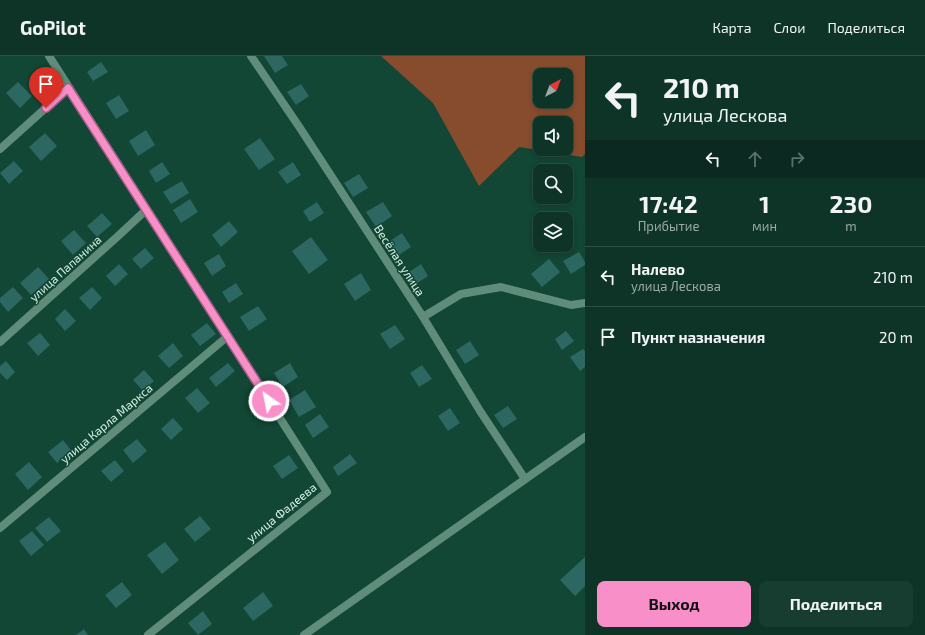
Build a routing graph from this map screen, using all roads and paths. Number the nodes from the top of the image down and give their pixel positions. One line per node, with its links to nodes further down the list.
1 (49, 56): 3 (street, улица Фадеева)
2 (251, 56): 7 (street, Весёлая улица)
3 (68, 88): 4 (street); 5 (street, улица Фадеева)
4 (0, 149)
5 (146, 210): 8 (street, улица Фадеева); 9 (street, улица Папанина)
6 (585, 303): 7 (street)
7 (422, 317): 11 (street, Весёлая улица)
8 (228, 336): 12 (street, улица Карла Маркса); 13 (street, улица Фадеева)
9 (0, 342)
10 (585, 437): 11 (street)
11 (525, 479): 14 (street)
12 (0, 528)
13 (148, 635)
14 (304, 635)

